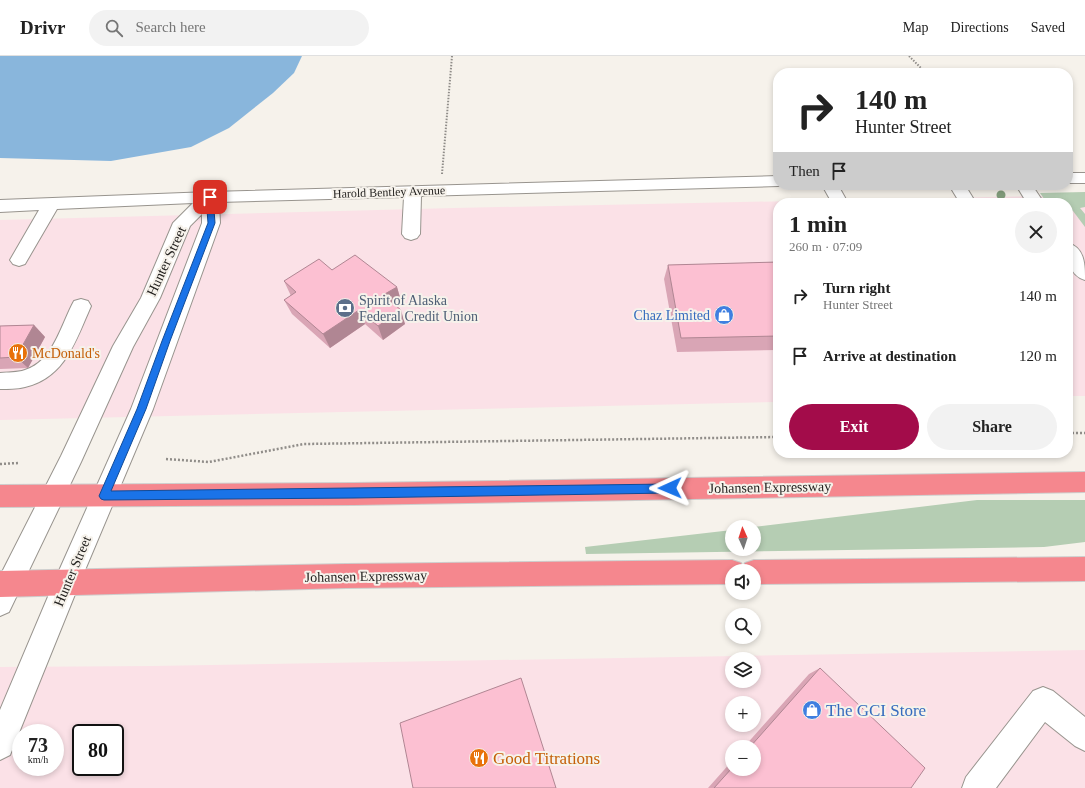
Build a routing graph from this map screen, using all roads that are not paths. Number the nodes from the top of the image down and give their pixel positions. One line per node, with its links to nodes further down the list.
1 (1073, 178): 2 (street)
2 (1085, 178)
3 (773, 181): 4 (street, Harold Bentley Avenue)
4 (413, 191): 5 (street, Harold Bentley Avenue); 8 (street)
5 (210, 197): 6 (street, Harold Bentley Avenue); 15 (street, Hunter Street); 17 (street, Hunter Street)
6 (51, 204): 7 (street, Harold Bentley Avenue); 10 (street)
7 (0, 206)
8 (411, 234)
9 (1073, 256): 11 (street)
10 (19, 260)
11 (1085, 274)
12 (81, 306): 13 (street)
13 (0, 381)
14 (1085, 482): 17 (highway, Johansen Expressway)
15 (54, 495): 16 (highway, Johansen Expressway); 17 (highway, Johansen Expressway); 22 (street, Hunter Street)
16 (0, 496)
17 (104, 496): 21 (street, Hunter Street)
18 (1085, 569): 20 (highway)
19 (725, 572): 21 (highway, Johansen Expressway)
20 (761, 572)
21 (67, 582): 22 (highway, Johansen Expressway); 24 (street, Hunter Street)
22 (3, 590)
23 (1085, 736): 25 (street)
24 (0, 745)
25 (977, 788)

